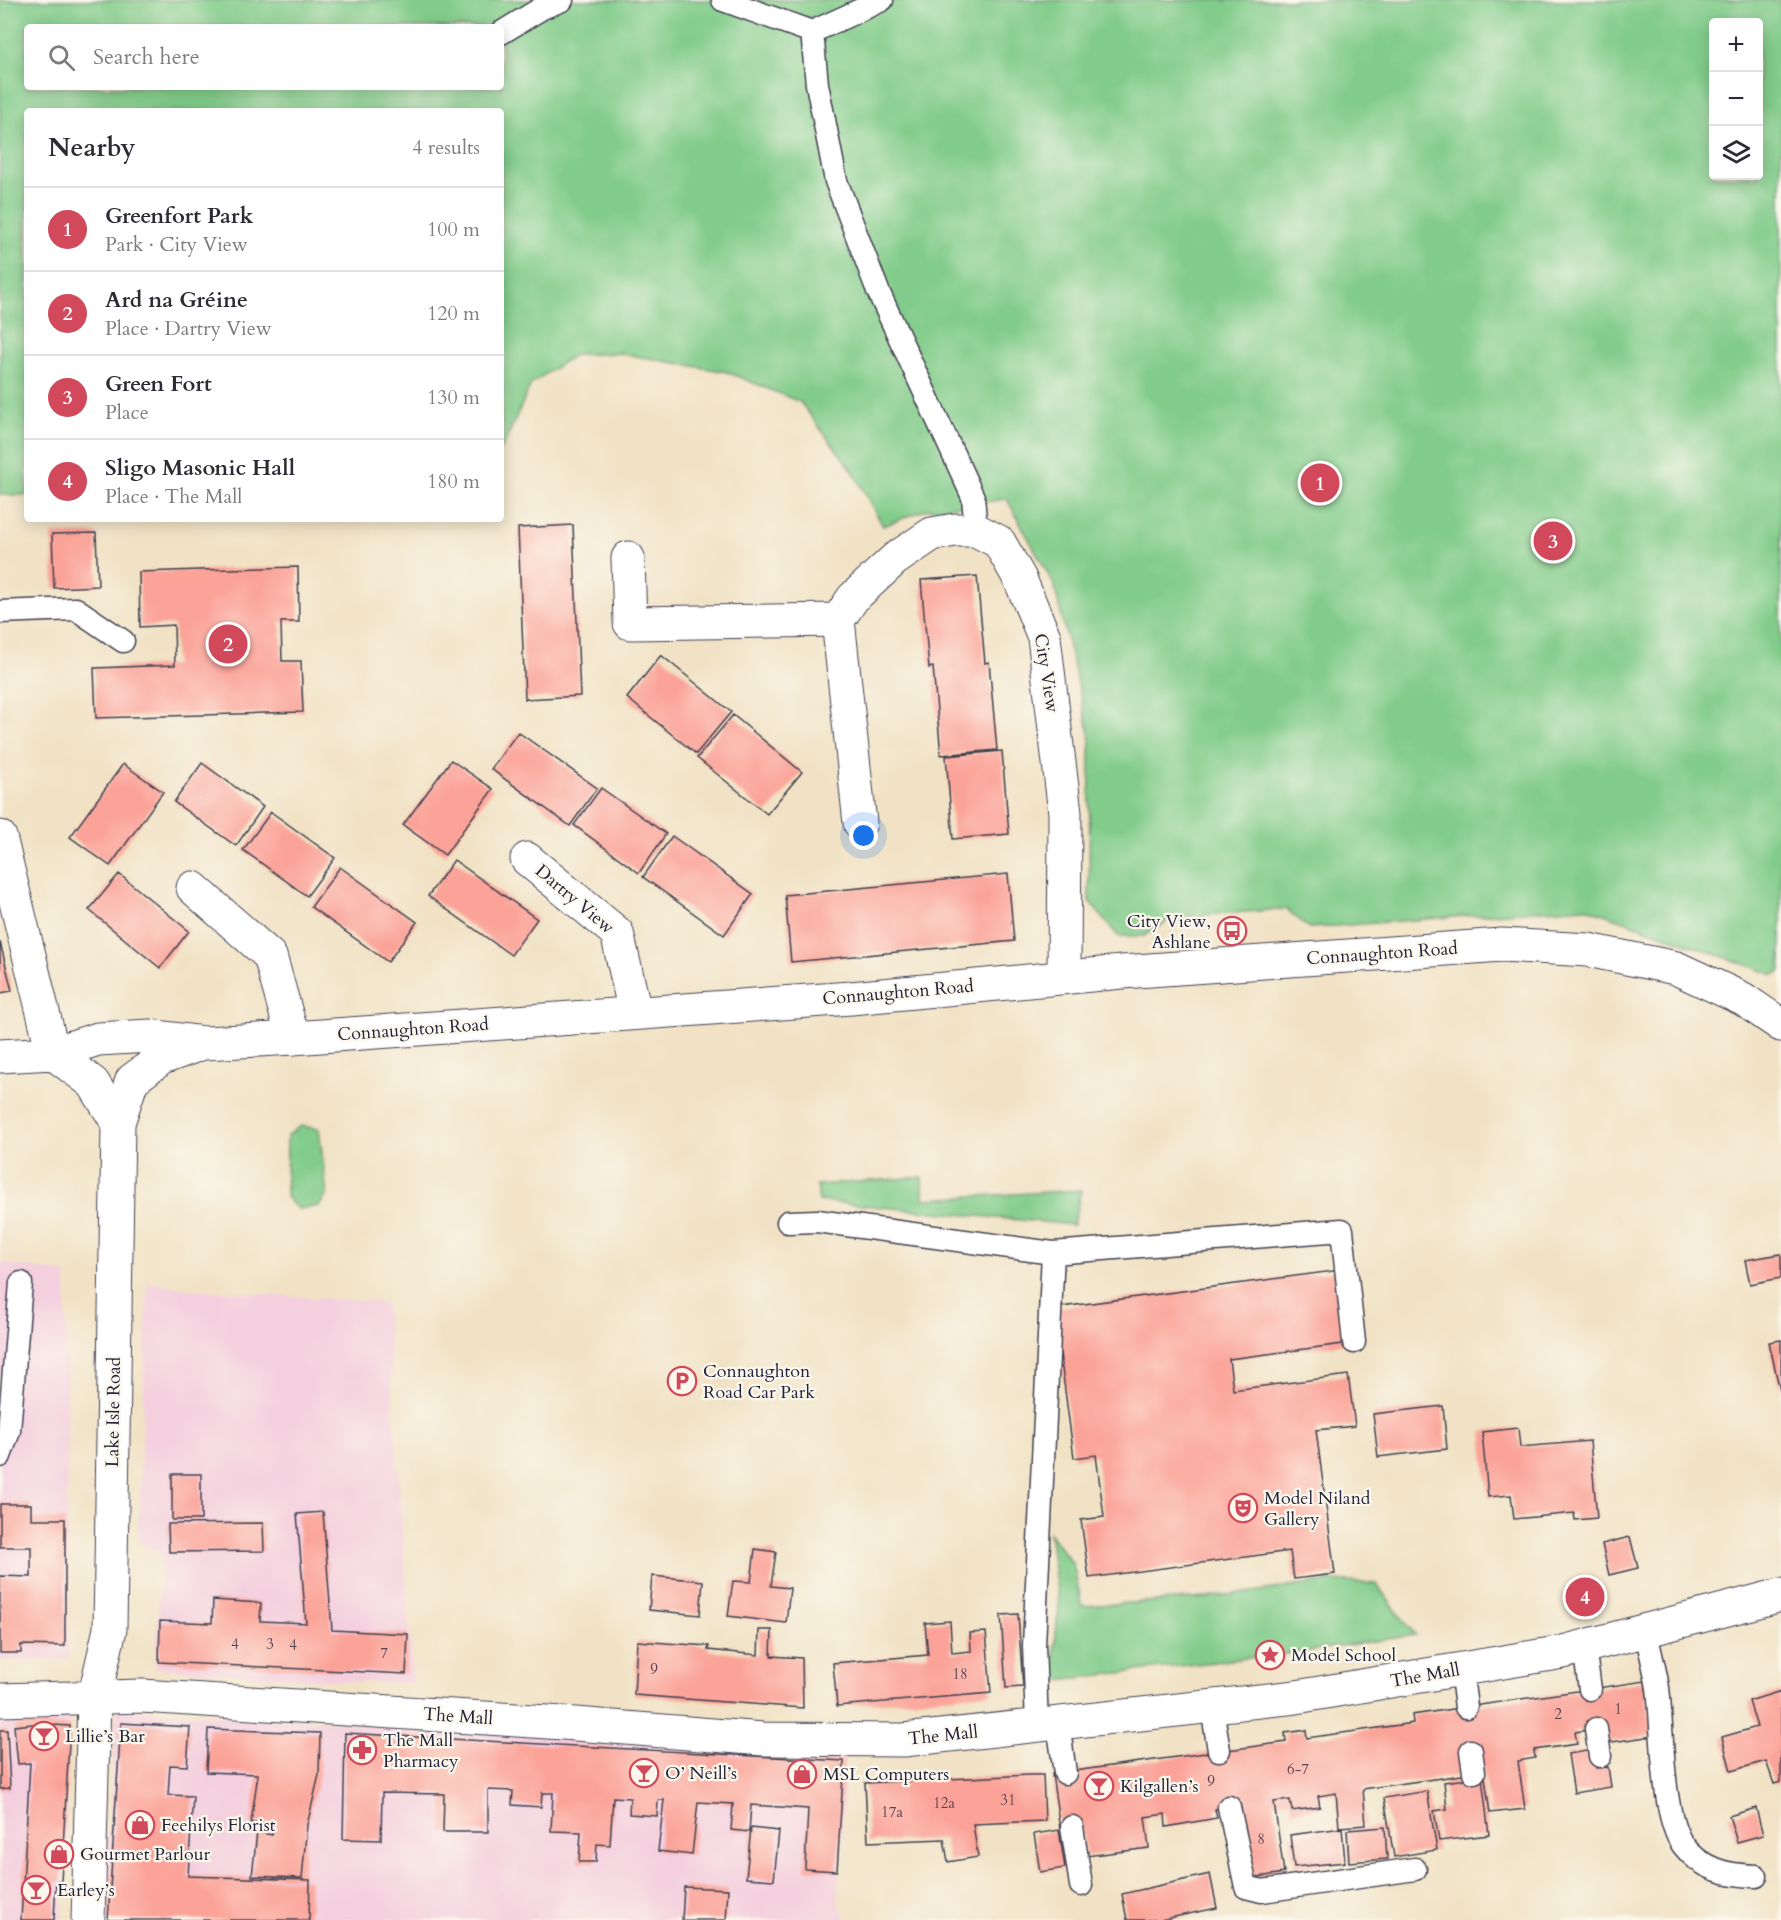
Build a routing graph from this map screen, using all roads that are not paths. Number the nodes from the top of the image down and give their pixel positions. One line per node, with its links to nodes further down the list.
1 (723, 0): 5 (lane)
2 (882, 0): 5 (lane)
3 (548, 2): 4 (lane)
4 (504, 31)
5 (812, 32): 6 (lane)
6 (976, 530): 9 (street); 15 (street, City View)
7 (628, 558): 9 (street)
8 (0, 612): 10 (lane)
9 (838, 620): 11 (street)
10 (123, 641)
11 (860, 824)
12 (0, 837): 20 (street)
13 (526, 859): 16 (street, Dartry View)
14 (193, 888): 18 (street)
15 (1064, 976): 16 (street, Connaughton Road); 17 (street, Connaughton Road)
16 (635, 1012): 18 (street, Connaughton Road)
17 (1780, 1023)
18 (293, 1038): 19 (street, Connaughton Road)
19 (205, 1043): 20 (street, Connaughton Road); 22 (street, Lake Isle Road)
20 (53, 1053): 21 (street, Connaughton Road); 22 (street)
21 (0, 1056)
22 (118, 1123): 33 (street, Lake Isle Road)
23 (788, 1222): 24 (lane)
24 (1053, 1253): 26 (lane); 37 (lane)
25 (21, 1283): 27 (lane)
26 (1354, 1342)
27 (0, 1456)
28 (1781, 1595): 29 (street, The Mall)
29 (1645, 1630): 30 (street, The Mall); 45 (lane)
30 (1584, 1647): 31 (street, The Mall); 32 (lane)
31 (1461, 1669): 35 (lane); 36 (street, The Mall)
32 (1590, 1689)
33 (94, 1699): 34 (street, The Mall); 37 (street, The Mall); 47 (street, Lake Isle Road)
34 (0, 1700)
35 (1466, 1707)
36 (1212, 1708): 37 (street, The Mall); 39 (lane)
37 (1047, 1724): 41 (lane)
38 (1596, 1729): 40 (lane)
39 (1219, 1750)
40 (1600, 1756)
41 (1065, 1773)
42 (1229, 1807): 44 (lane)
43 (1072, 1827): 46 (lane)
44 (1415, 1869)
45 (1756, 1876)
46 (1081, 1885)
47 (88, 1920)

